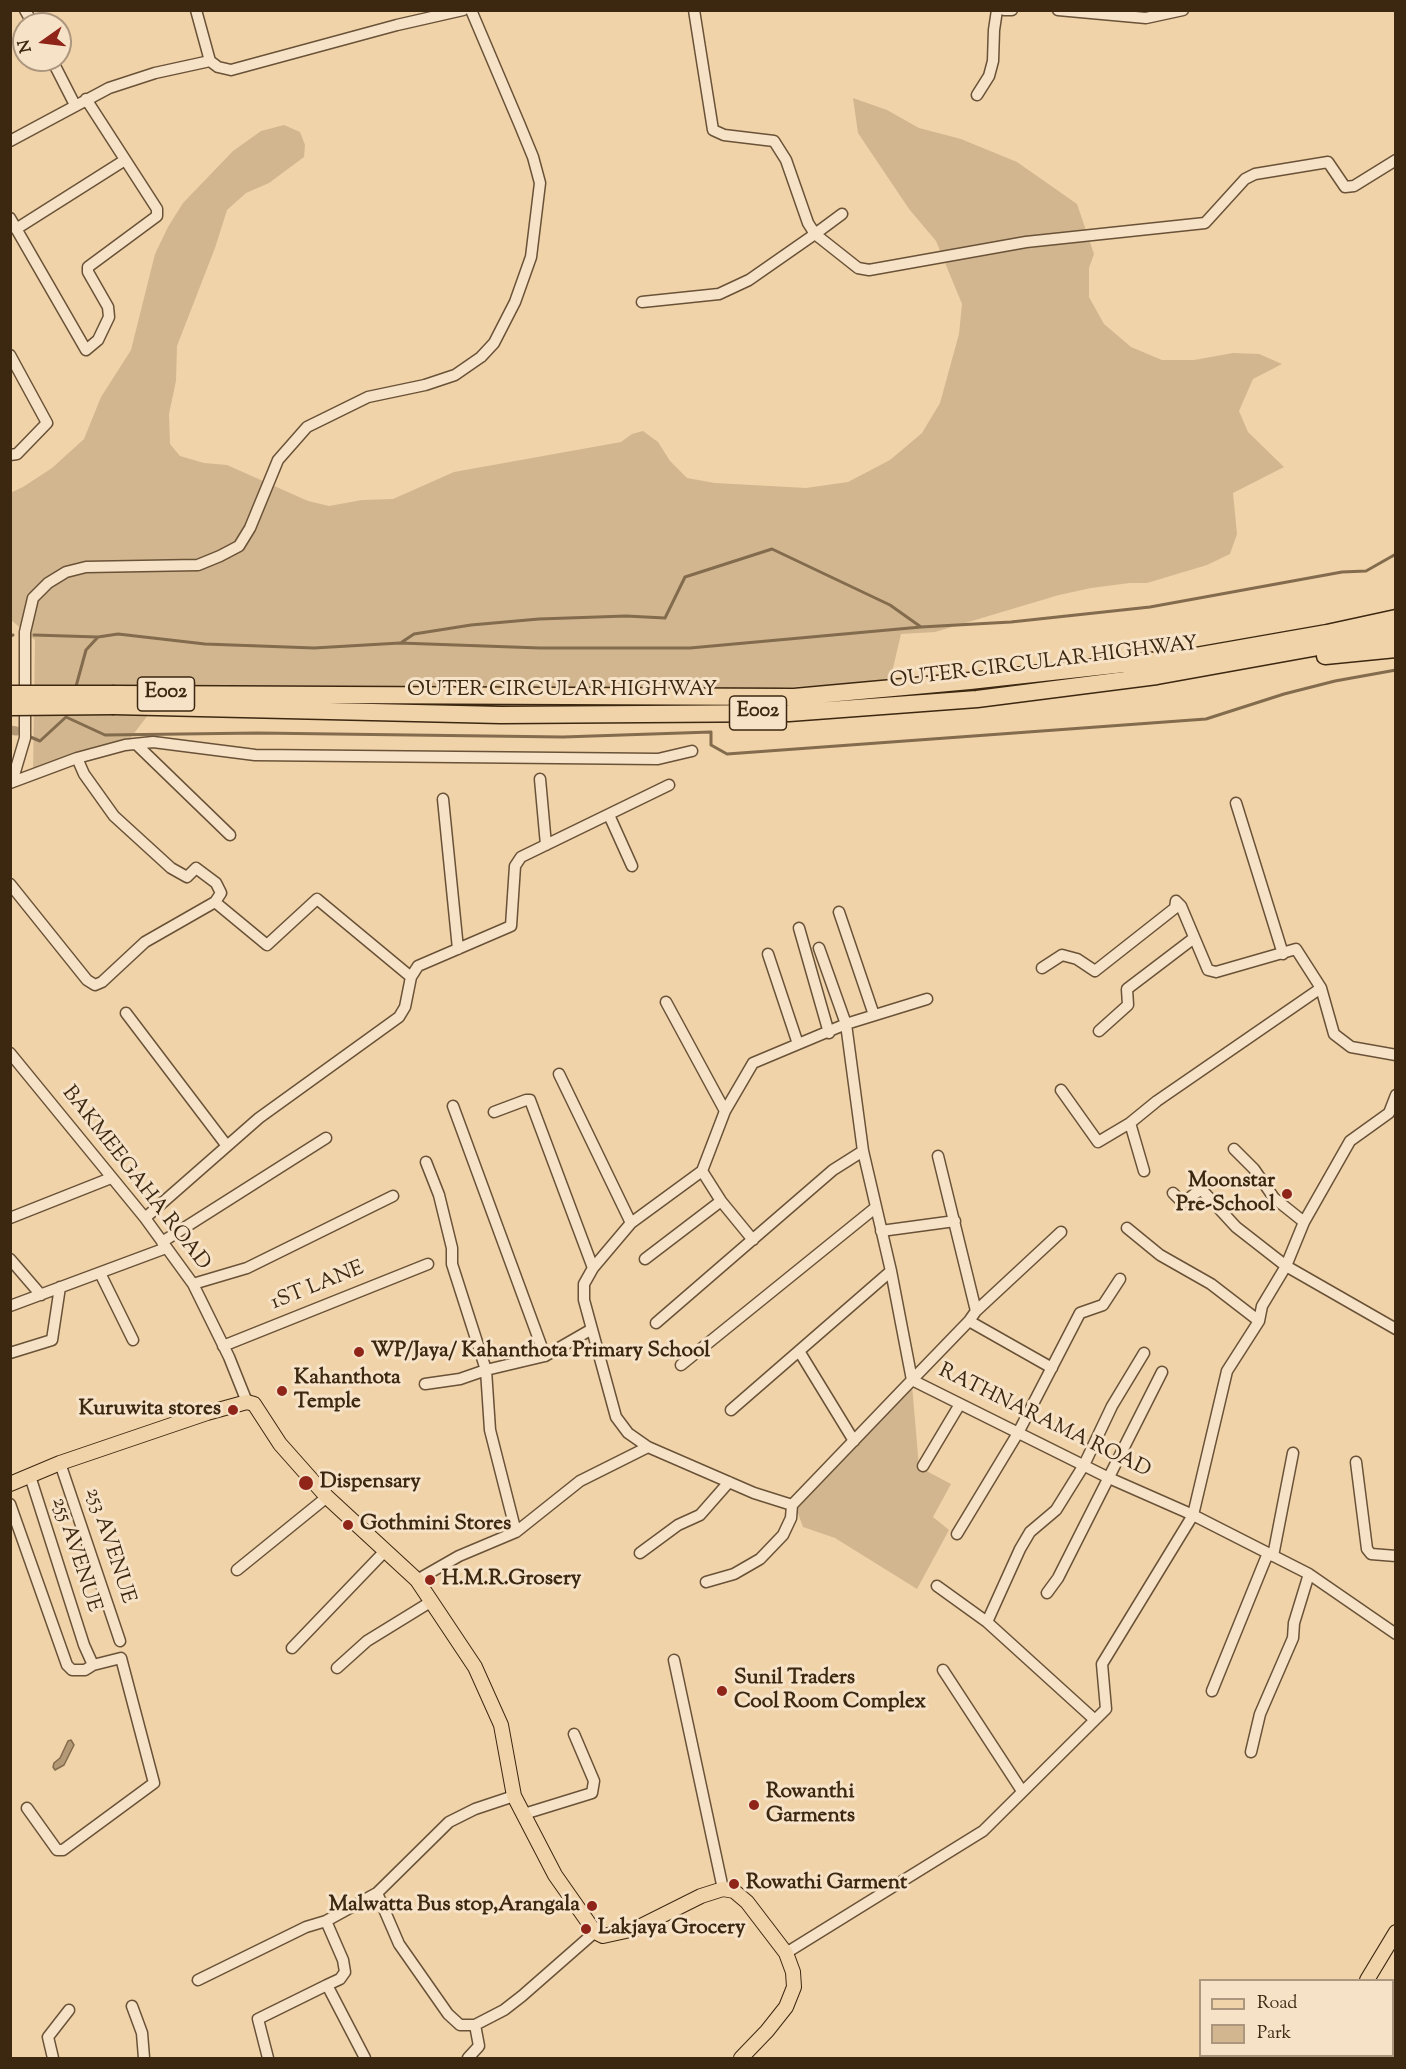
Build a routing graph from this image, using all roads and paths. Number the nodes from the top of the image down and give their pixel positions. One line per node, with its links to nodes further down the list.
1 (196, 10): 10 (street)
2 (464, 10): 10 (street)
3 (471, 10): 38 (street)
4 (694, 10): 21 (street)
5 (997, 10): 12 (street)
6 (1004, 10): 7 (street)
7 (1012, 10)
8 (1058, 10): 9 (street)
9 (1183, 10)
10 (210, 61): 13 (street)
11 (58, 72): 14 (street)
12 (977, 95)
13 (86, 99): 14 (street); 16 (street)
14 (75, 105): 15 (street)
15 (10, 141)
16 (125, 160): 20 (street); 20 (street)
17 (1395, 160): 21 (street)
18 (842, 214): 21 (street)
19 (10, 218): 20 (street)
20 (16, 229)
21 (815, 234): 22 (street)
22 (642, 302)
23 (10, 355): 24 (street)
24 (10, 455)
25 (1395, 606): 27 (highway)
26 (1395, 618): 27 (highway, OUTER CIRCULAR HIGHWAY / E002)
27 (1327, 633): 32 (highway, OUTER CIRCULAR HIGHWAY / E002)
28 (1395, 633): 30 (highway, OUTER CIRCULAR HIGHWAY / E002)
29 (1395, 649): 30 (highway)
30 (1233, 663): 32 (highway, OUTER CIRCULAR HIGHWAY / E002)
31 (10, 694): 32 (highway, OUTER CIRCULAR HIGHWAY / E002, bridge)
32 (114, 700): 33 (highway, OUTER CIRCULAR HIGHWAY / E002, bridge)
33 (10, 706)
34 (136, 744): 35 (street); 36 (street); 43 (street)
35 (692, 751)
36 (77, 758): 38 (street); 47 (street)
37 (540, 779): 44 (street)
38 (11, 782)
39 (669, 785): 42 (street)
40 (443, 799): 52 (street)
41 (1236, 803): 54 (street)
42 (609, 815): 44 (street); 45 (street)
43 (230, 835)
44 (546, 845): 52 (street)
45 (632, 866)
46 (10, 884): 47 (street)
47 (215, 902): 56 (street)
48 (839, 912): 61 (street)
49 (799, 928): 64 (street)
50 (1194, 938): 54 (street); 55 (street); 63 (street)
51 (819, 948): 62 (street)
52 (458, 949): 56 (street)
53 (768, 954): 65 (street)
54 (1283, 954): 57 (street)
55 (1042, 968)
56 (411, 977): 76 (street)
57 (1321, 988): 67 (street); 74 (street)
58 (927, 999): 61 (street)
59 (666, 1002): 72 (street)
60 (126, 1013): 76 (street)
61 (874, 1015): 62 (street)
62 (846, 1024): 64 (street); 78 (street)
63 (1099, 1031)
64 (829, 1033): 65 (street)
65 (798, 1044): 72 (street)
66 (10, 1053): 83 (street, BAKMEEGAHA ROAD)
67 (1395, 1055)
68 (559, 1074): 92 (street)
69 (1061, 1090): 74 (street)
70 (1395, 1095): 91 (street)
71 (453, 1106): 121 (street)
72 (725, 1111): 81 (street)
73 (494, 1112): 102 (street)
74 (1130, 1123): 82 (street)
75 (326, 1138): 97 (street)
76 (227, 1146): 89 (street)
77 (1234, 1149): 91 (street)
78 (863, 1151): 87 (street); 96 (street)
79 (938, 1156): 90 (street)
80 (426, 1162): 124 (street)
81 (702, 1171): 86 (street); 92 (street)
82 (1144, 1171)
83 (111, 1178): 88 (street); 89 (street, BAKMEEGAHA ROAD)
84 (1173, 1193): 101 (street)
85 (393, 1196): 106 (street)
86 (721, 1201): 96 (street); 99 (street)
87 (875, 1208): 94 (street); 122 (street)
88 (10, 1218)
89 (145, 1218): 97 (street, BAKMEEGAHA ROAD)
90 (955, 1221): 94 (street); 110 (street)
91 (1304, 1222): 101 (street)
92 (631, 1223): 102 (street)
93 (1127, 1228): 112 (street)
94 (880, 1231): 103 (street)
95 (1061, 1232): 110 (street)
96 (753, 1240): 113 (street)
97 (164, 1245): 104 (street); 106 (street, BAKMEEGAHA ROAD)
98 (10, 1259): 108 (street)
99 (645, 1259)
100 (428, 1264): 117 (street, 1ST LANE)
101 (1286, 1266): 112 (street); 115 (street)
102 (593, 1268): 114 (street)
103 (891, 1271): 118 (street); 126 (street)
104 (100, 1273): 107 (street); 116 (street)
105 (1120, 1279): 123 (street)
106 (193, 1284): 117 (street, BAKMEEGAHA ROAD)
107 (60, 1287): 108 (street); 119 (street)
108 (41, 1295): 109 (street)
109 (10, 1306)
110 (976, 1311): 111 (street)
111 (969, 1321): 123 (street); 126 (street)
112 (1259, 1321): 146 (street)
113 (656, 1323)
114 (592, 1329): 121 (street); 133 (street)
115 (1395, 1329)
116 (133, 1340)
117 (223, 1346): 128 (street, BAKMEEGAHA ROAD)
118 (799, 1351): 130 (street); 132 (street)
119 (10, 1353)
120 (1144, 1353): 137 (street)
121 (544, 1356): 124 (street)
122 (681, 1365)
123 (1052, 1368): 131 (street)
124 (486, 1370): 127 (street); 147 (street)
125 (1162, 1372): 140 (street)
126 (912, 1380): 129 (street, RATHNARAMA ROAD); 132 (street, RATHNARAMA ROAD)
127 (425, 1384)
128 (247, 1401): 136 (main road); 143 (main road)
129 (960, 1404): 131 (street, RATHNARAMA ROAD); 138 (street)
130 (731, 1410)
131 (1017, 1433): 137 (street, RATHNARAMA ROAD); 148 (street)
132 (854, 1441): 145 (street, RATHNARAMA ROAD)
133 (648, 1447): 141 (street); 147 (street)
134 (1293, 1453): 151 (street)
135 (1356, 1462): 152 (street)
136 (60, 1463): 139 (main road); 162 (street, 253 AVENUE)
137 (1084, 1465): 140 (street, RATHNARAMA ROAD); 160 (street)
138 (923, 1466)
139 (30, 1476): 142 (main road); 165 (street, 255 AVENUE)
140 (1109, 1478): 146 (street, RATHNARAMA ROAD); 158 (street)
141 (729, 1482): 145 (street); 150 (street)
142 (10, 1484)
143 (327, 1497): 149 (main road); 153 (street)
144 (10, 1504): 165 (street)
145 (792, 1505): 156 (street)
146 (1193, 1515): 151 (street, RATHNARAMA ROAD); 169 (street)
147 (516, 1532): 155 (street)
148 (957, 1534)
149 (386, 1550): 155 (main road); 163 (street)
150 (640, 1553)
151 (1270, 1554): 154 (street, RATHNARAMA ROAD); 168 (street)
152 (1395, 1556)
153 (237, 1570)
154 (1309, 1574): 161 (street, RATHNARAMA ROAD); 171 (street)
155 (417, 1580): 159 (main road)
156 (706, 1582)
157 (937, 1586): 160 (street)
158 (1047, 1593)
159 (432, 1601): 166 (street); 173 (main road)
160 (987, 1622): 169 (street)
161 (1394, 1630)
162 (120, 1641)
163 (292, 1648)
164 (674, 1660): 176 (street)
165 (93, 1665): 174 (street)
166 (337, 1668)
167 (943, 1670): 172 (street)
168 (1212, 1690)
169 (1095, 1719): 172 (street)
170 (574, 1734): 175 (street)
171 (1251, 1752)
172 (1022, 1791): 181 (street)
173 (514, 1796): 175 (main road); 177 (street)
174 (27, 1808)
175 (524, 1814): 179 (main road)
176 (723, 1889): 179 (main road); 181 (main road)
177 (377, 1893): 178 (street); 187 (street)
178 (326, 1921): 183 (street); 184 (street)
179 (595, 1932): 187 (street)
180 (1395, 1932): 182 (main road)
181 (786, 1953): 193 (main road)
182 (1368, 1979)
183 (198, 1980)
184 (327, 1985): 190 (street); 191 (street)
185 (132, 2006): 189 (street)
186 (69, 2010): 188 (street)
187 (475, 2025): 192 (street)
188 (53, 2058)
189 (144, 2058)
190 (268, 2058)
191 (365, 2058)
192 (468, 2058)
193 (741, 2058)

